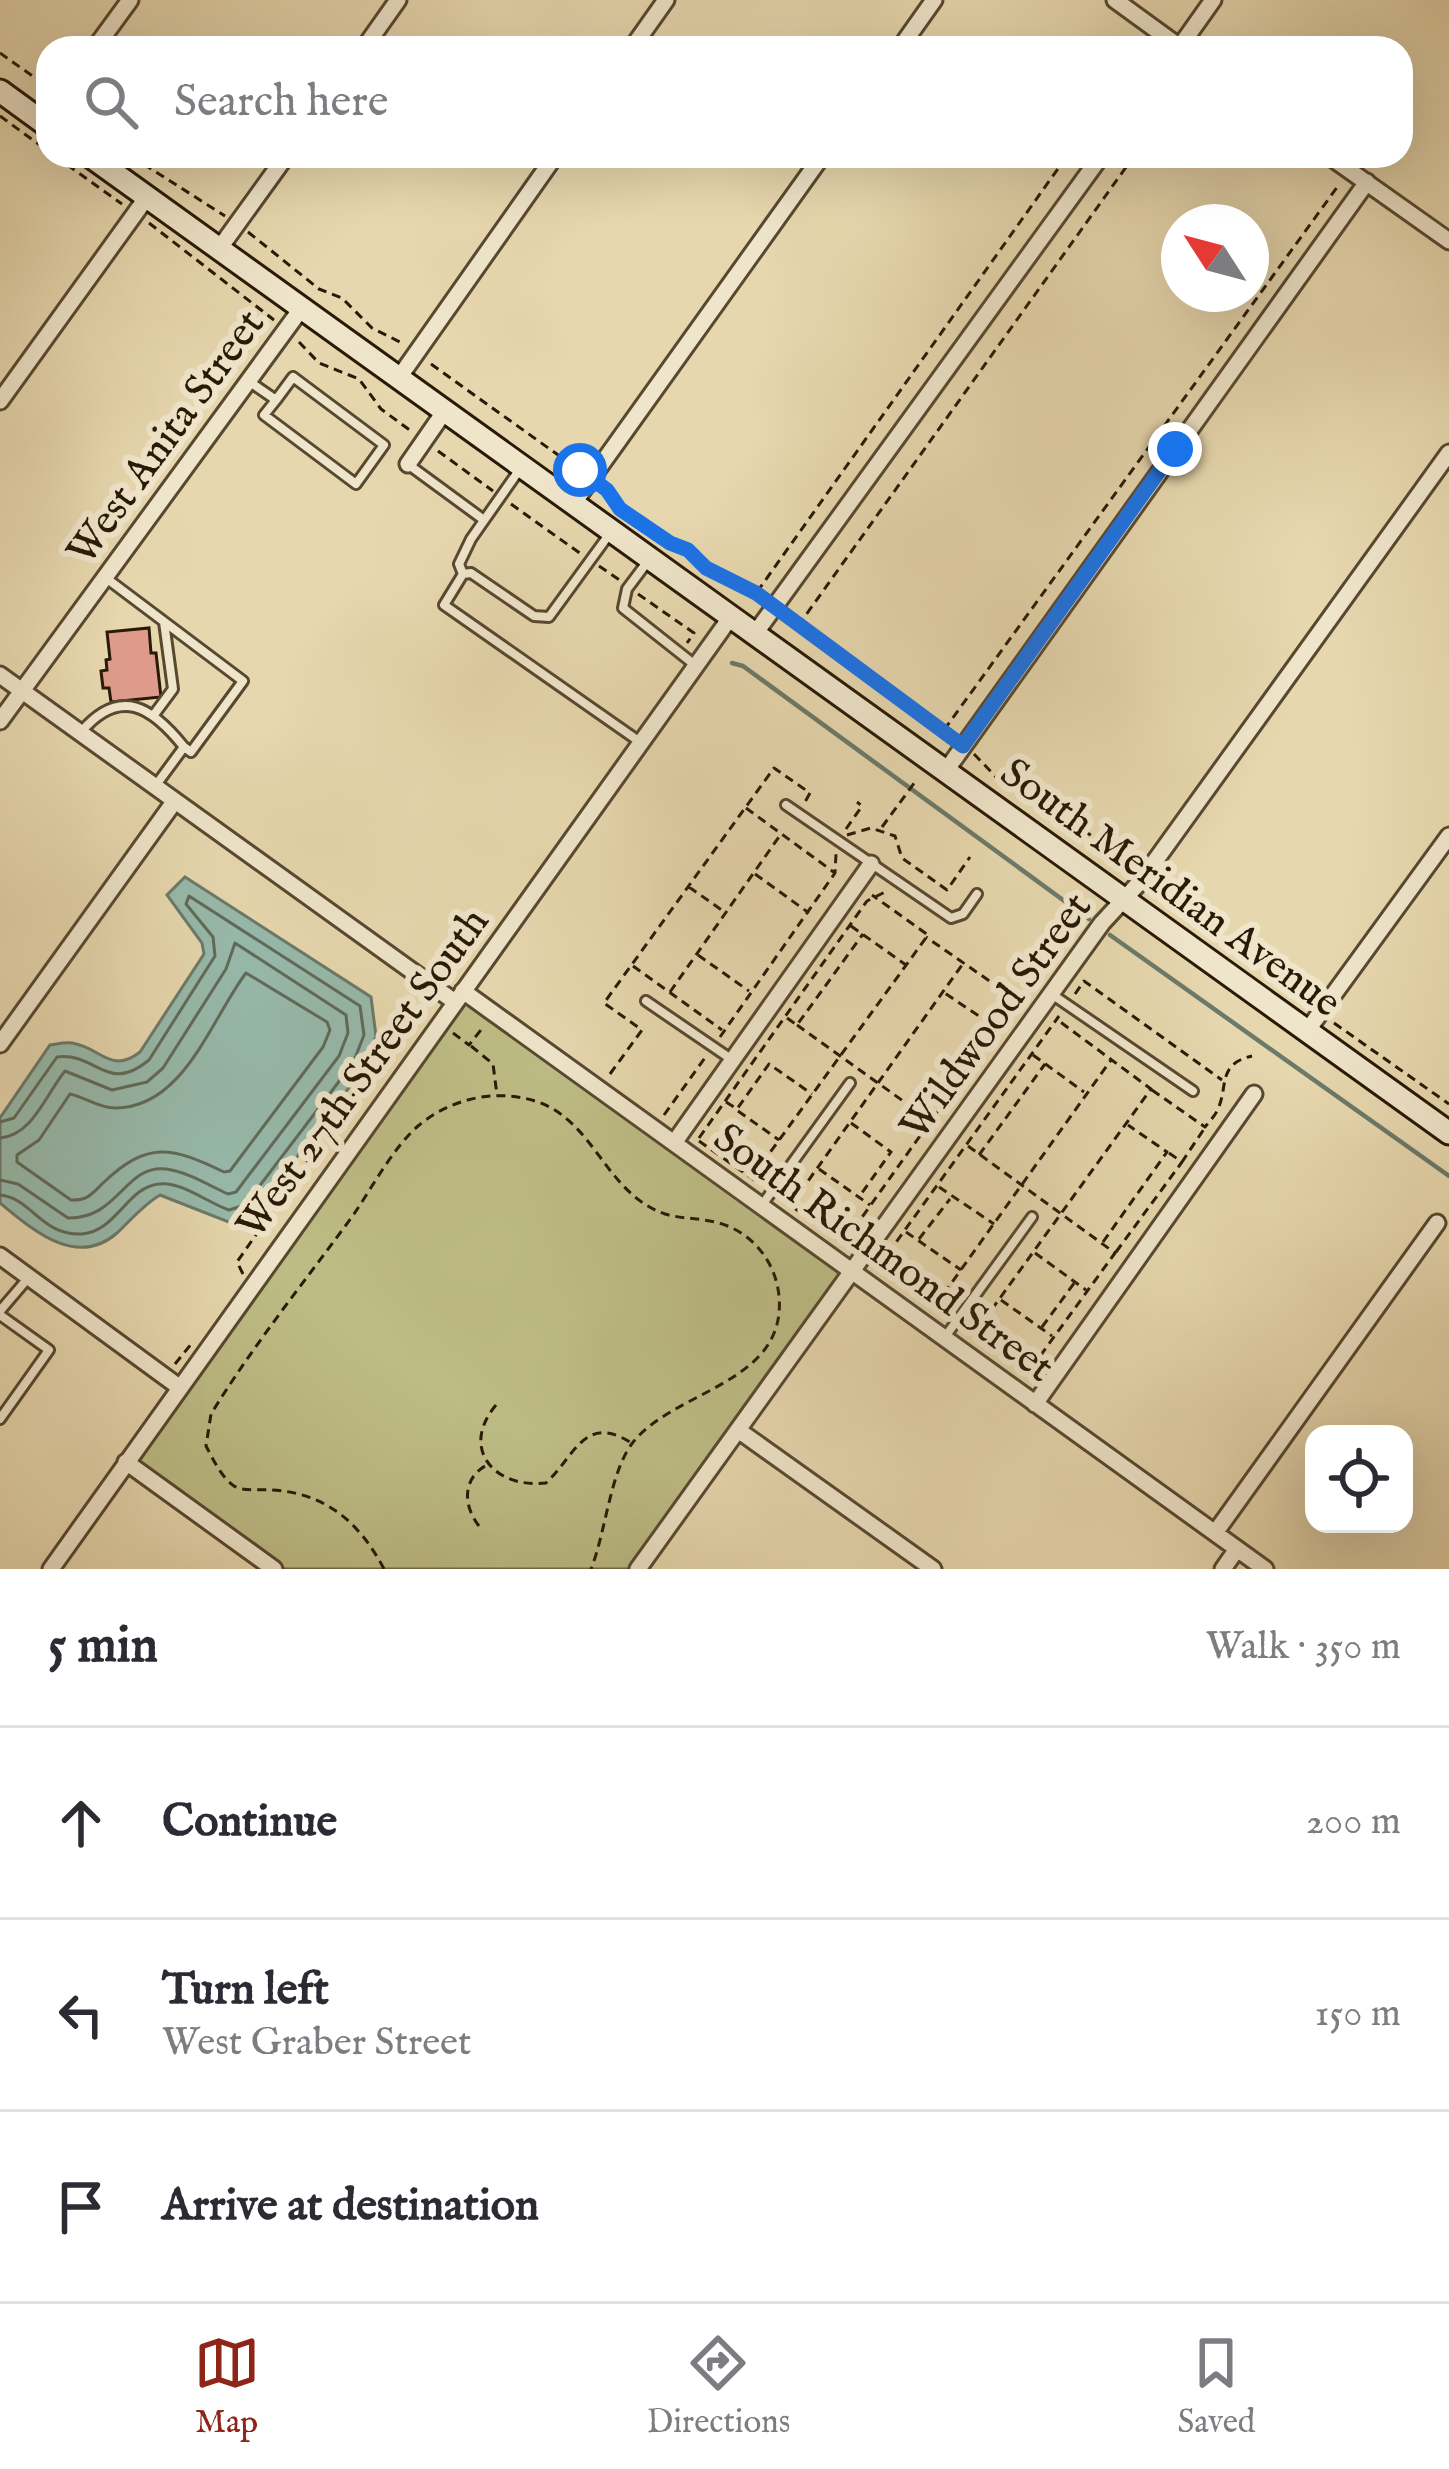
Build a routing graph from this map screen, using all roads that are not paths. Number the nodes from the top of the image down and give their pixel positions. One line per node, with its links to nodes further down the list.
1 (130, 0): 7 (street)
2 (398, 0): 8 (street)
3 (666, 0): 9 (street)
4 (934, 0): 10 (street)
5 (1115, 0): 11 (street)
6 (1214, 0): 12 (street)
7 (104, 36)
8 (372, 36)
9 (640, 36)
10 (908, 36)
11 (1164, 36)
12 (1188, 36)
13 (0, 92): 14 (main road)
14 (36, 114)
15 (102, 168): 22 (main road, South Meridian Avenue)
16 (277, 168): 24 (street)
17 (547, 168): 26 (street)
18 (813, 168): 34 (street)
19 (1092, 168): 42 (street)
20 (1347, 168): 21 (street)
21 (1367, 182): 23 (street); 51 (street)
22 (141, 205): 24 (main road, South Meridian Avenue); 29 (street)
23 (1449, 241)
24 (219, 249): 25 (main road, South Meridian Avenue)
25 (302, 309): 26 (main road, South Meridian Avenue); 27 (street, West Anita Street)
26 (398, 379): 30 (main road, South Meridian Avenue)
27 (248, 381): 28 (lane); 39 (street, West Anita Street)
28 (276, 400): 28 (lane)
29 (0, 401)
30 (444, 412): 32 (street); 33 (main road, South Meridian Avenue)
31 (1449, 453): 58 (street, Wildwood Street)
32 (408, 464): 35 (lane)
33 (521, 467): 34 (main road, South Meridian Avenue); 35 (lane)
34 (573, 505): 36 (main road, South Meridian Avenue)
35 (484, 520): 38 (lane)
36 (610, 532): 37 (main road, South Meridian Avenue); 38 (lane)
37 (649, 559): 40 (main road, South Meridian Avenue); 43 (lane)
38 (463, 574): 49 (lane)
39 (104, 577): 41 (lane); 45 (street, West Anita Street)
40 (730, 618): 42 (main road, South Meridian Avenue); 43 (street, West 27th Street South)
41 (164, 621): 46 (lane); 50 (lane)
42 (754, 635): 51 (main road, South Meridian Avenue)
43 (696, 666): 49 (street, West 27th Street South)
44 (0, 675): 45 (street, South Richmond Street)
45 (22, 690): 47 (street, West Anita Street); 48 (street, South Richmond Street)
46 (153, 716): 48 (lane); 50 (lane)
47 (0, 721)
48 (80, 733): 52 (street, South Richmond Street)
49 (641, 743): 60 (street, West 27th Street South)
50 (184, 747): 52 (lane)
51 (945, 772): 58 (main road, South Meridian Avenue)
52 (155, 787): 53 (street, South Richmond Street)
53 (174, 802): 60 (street, South Richmond Street); 63 (street)
54 (786, 805): 56 (lane)
55 (1449, 836): 62 (street)
56 (871, 864): 57 (lane); 64 (street)
57 (977, 894)
58 (1123, 900): 59 (street, Wildwood Street); 62 (main road, South Meridian Avenue)
59 (1052, 994): 66 (lane); 74 (street, Wildwood Street)
60 (459, 997): 69 (street, South Richmond Street); 78 (street, West 27th Street South)
61 (646, 1000): 64 (lane)
62 (1314, 1022): 68 (main road, South Meridian Avenue)
63 (0, 1044)
64 (733, 1060): 69 (street)
65 (850, 1083): 70 (lane)
66 (1193, 1091)
67 (1254, 1094): 79 (street)
68 (1449, 1132)
69 (674, 1143): 70 (street, South Richmond Street)
70 (761, 1206): 74 (street, South Richmond Street)
71 (1032, 1217): 77 (lane)
72 (1437, 1223): 83 (street)
73 (0, 1256): 75 (street)
74 (852, 1271): 77 (street, South Richmond Street); 81 (street, Wildwood Street)
75 (29, 1277): 76 (lane); 78 (street)
76 (0, 1313): 80 (lane)
77 (944, 1338): 79 (street, South Richmond Street)
78 (179, 1387): 82 (street, West 27th Street South)
79 (1035, 1404): 83 (street, South Richmond Street)
80 (0, 1419)
81 (738, 1430): 87 (street, Wildwood Street); 88 (street)
82 (126, 1462): 85 (street, West 27th Street South); 86 (street)
83 (1215, 1533): 84 (street, South Richmond Street)
84 (1238, 1549): 89 (street); 90 (street, South Richmond Street)
85 (51, 1569)
86 (274, 1569)
87 (638, 1569)
88 (933, 1569)
89 (1223, 1569)
90 (1265, 1569)

